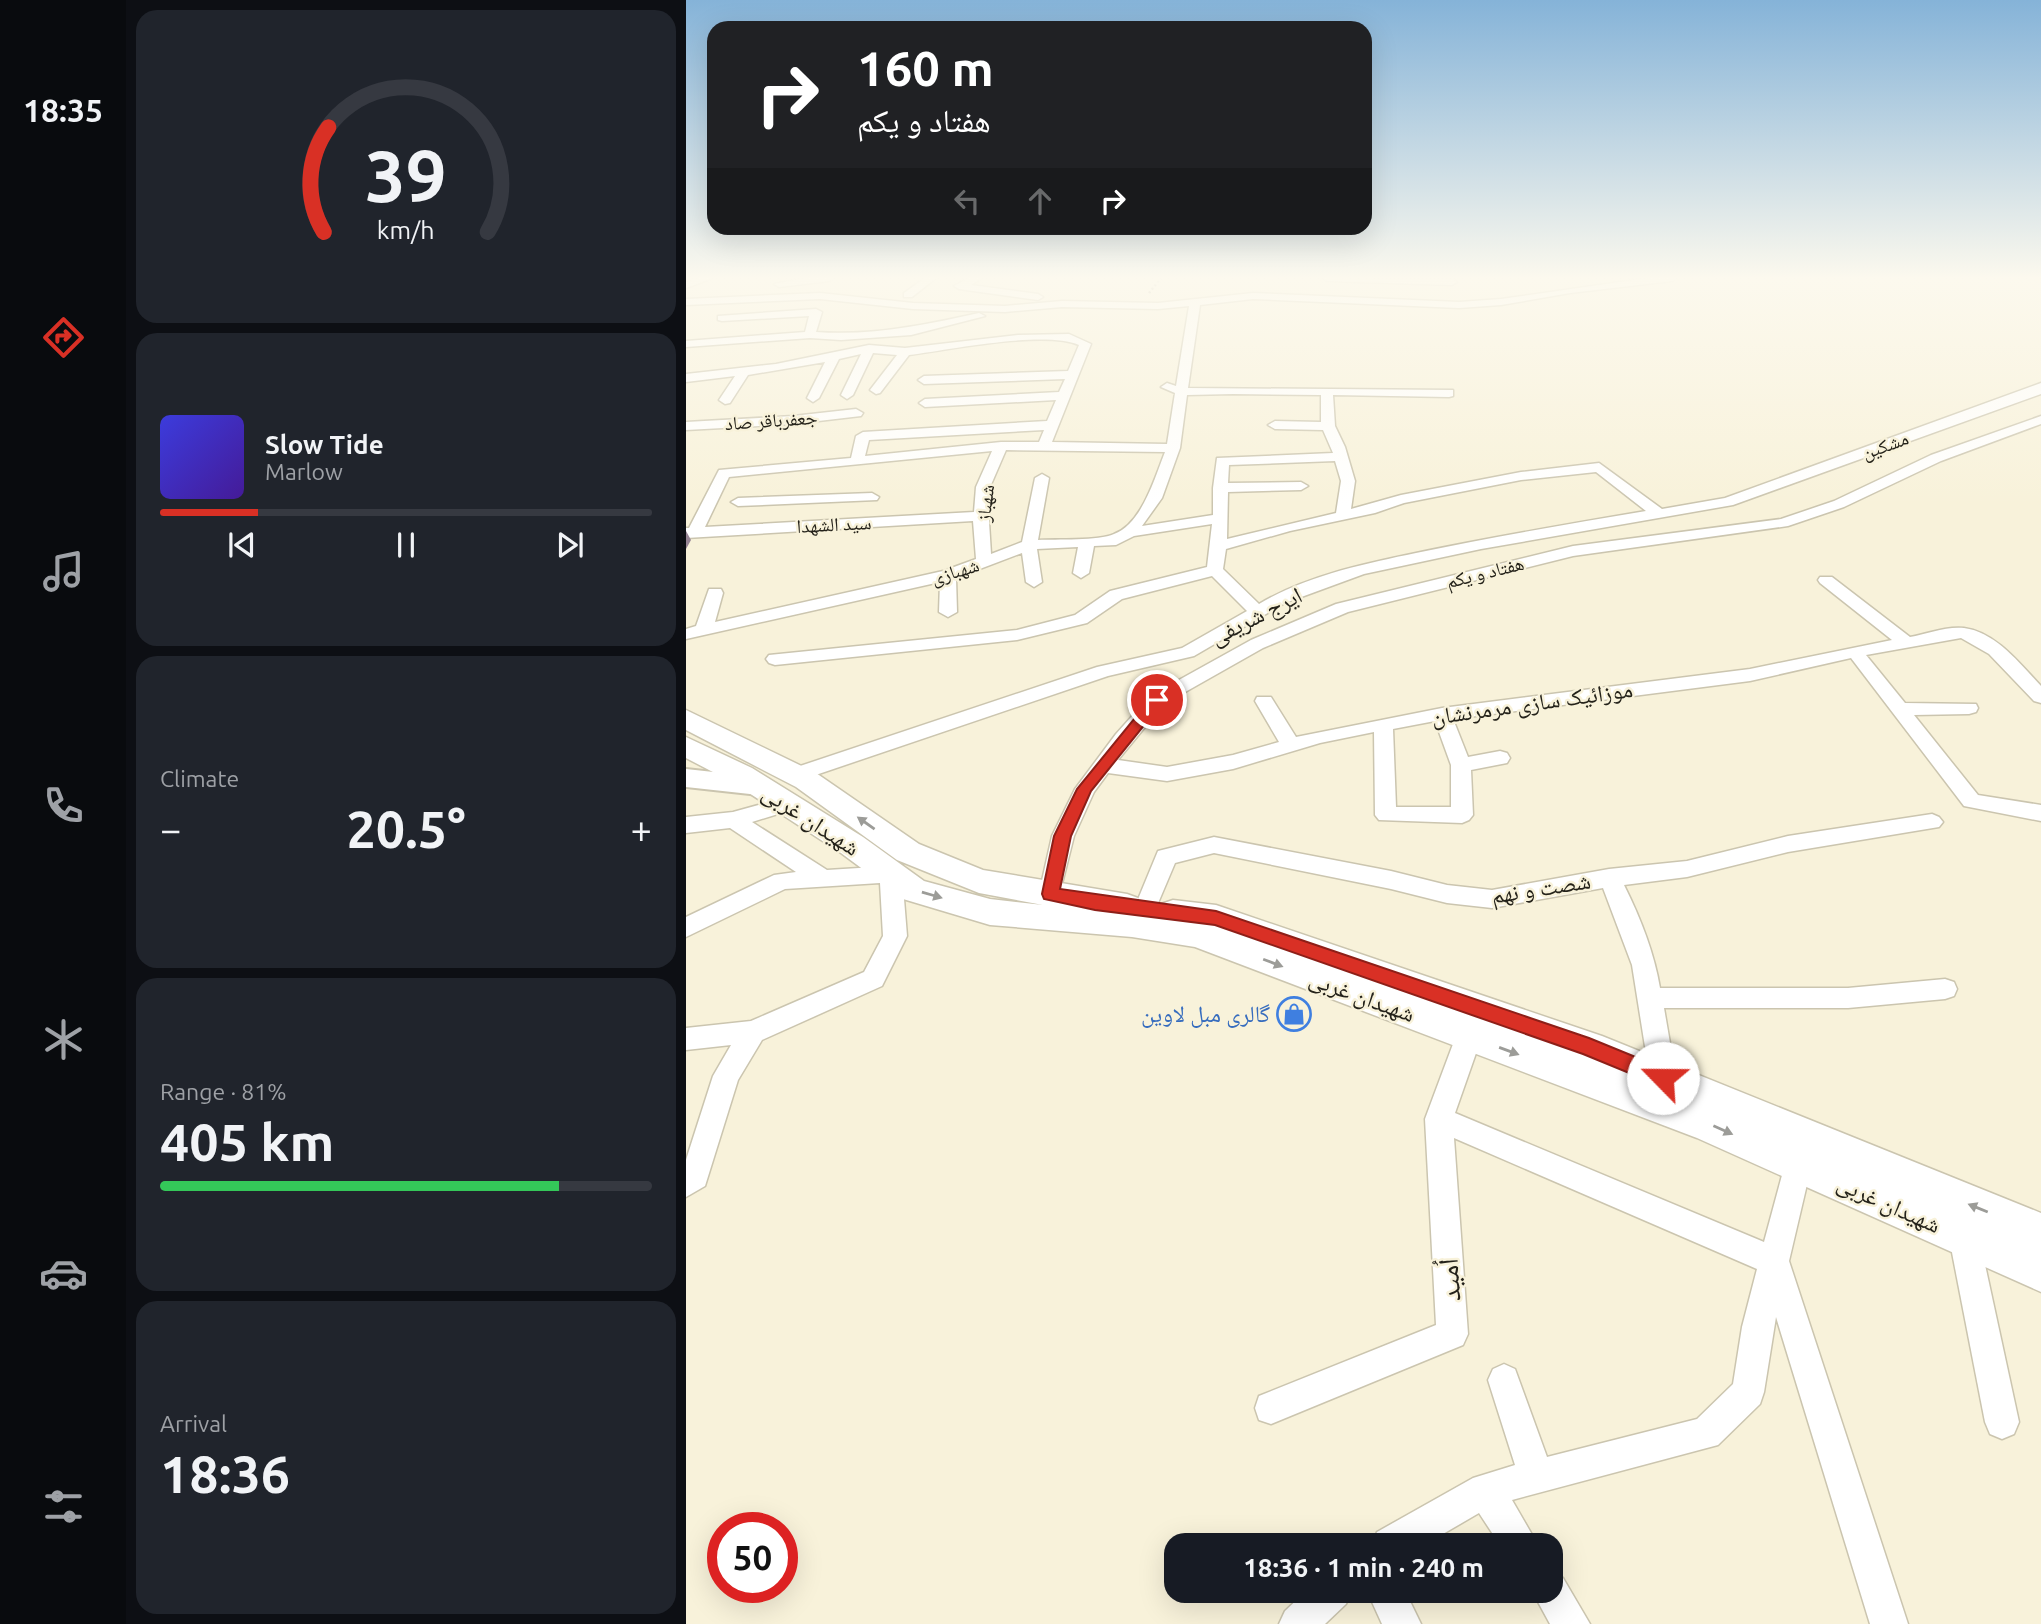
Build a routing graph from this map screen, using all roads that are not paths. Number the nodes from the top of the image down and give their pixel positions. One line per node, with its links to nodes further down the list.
1 (850, 354): 7 (street)
2 (867, 354): 19 (street)
3 (904, 354): 15 (street)
4 (1081, 354): 10 (street)
5 (1187, 354): 16 (street)
6 (768, 355): 8 (street)
7 (833, 358): 8 (street); 21 (street)
8 (762, 369): 9 (street)
9 (744, 372): 11 (street); 22 (street)
10 (1073, 375): 12 (street); 20 (street)
11 (686, 377)
12 (923, 380)
13 (1167, 387): 16 (street)
14 (2041, 387): 41 (street, مشکین)
15 (876, 390)
16 (1181, 392): 18 (street); 32 (street)
17 (1449, 393): 18 (street)
18 (1327, 394): 29 (street)
19 (847, 395)
20 (1064, 396): 23 (street); 26 (street)
21 (813, 398)
22 (725, 400)
23 (925, 403)
24 (856, 413): 28 (street, جعفرباقر صاد)
25 (2041, 420): 47 (street, هفتاد و یکم)
26 (1053, 425): 31 (street); 34 (street)
27 (1275, 425): 29 (street)
28 (686, 426)
29 (1328, 426): 33 (street)
30 (1001, 446): 31 (street); 34 (street); 44 (street, شهباز)
31 (1044, 446): 32 (street)
32 (1173, 448): 48 (street)
33 (1341, 457): 37 (street); 43 (street)
34 (857, 462): 49 (street)
35 (1042, 478): 51 (street)
36 (1301, 486): 37 (street)
37 (1220, 488): 45 (street)
38 (872, 497): 39 (street)
39 (797, 501): 40 (street); 46 (street)
40 (738, 502)
41 (1728, 502): 42 (street, ایرج شریفی); 47 (street)
42 (1659, 514): 43 (street); 60 (street, ایرج شریفی)
43 (1343, 515): 52 (street)
44 (982, 516): 46 (street, سید الشهدا); 53 (street, شهباز)
45 (1218, 519): 48 (street, شهبازی); 52 (street)
46 (783, 526): 49 (street, سید الشهدا)
47 (1756, 527): 77 (street, هفتاد و یکم)
48 (1130, 532): 50 (street, شهبازی)
49 (690, 533)
50 (1087, 542): 51 (street, شهبازی); 55 (street)
51 (1029, 545): 53 (street, شهبازی); 58 (street)
52 (1220, 546): 54 (street)
53 (984, 562): 56 (street, شهبازی)
54 (1215, 569): 60 (street); 66 (street)
55 (1081, 573)
56 (948, 575): 61 (street); 62 (street, شهبازی)
57 (1826, 580): 64 (street)
58 (1034, 582)
59 (715, 593): 62 (street)
60 (1257, 611): 80 (street, ایرج شریفی)
61 (947, 612)
62 (704, 630): 63 (street, شهبازی)
63 (686, 634)
64 (1906, 642): 65 (street, موزائیک سازی مرمرنشان); 67 (street, موزائیک سازی مرمرنشان)
65 (1855, 652): 70 (street); 71 (street, موزائیک سازی مرمرنشان)
66 (775, 659)
67 (2041, 697)
68 (1264, 701): 74 (street)
69 (1969, 708): 70 (street)
70 (1899, 709): 81 (street)
71 (1442, 714): 73 (street, موزائیک سازی مرمرنشان); 78 (street)
72 (686, 719): 80 (main road, شهیدان غربی)
73 (1383, 724): 74 (street, موزائیک سازی مرمرنشان); 78 (street)
74 (1291, 745): 77 (street, موزائیک سازی مرمرنشان)
75 (686, 746): 80 (main road, شهیدان غربی)
76 (1500, 758): 78 (street)
77 (1103, 765): 88 (street, هفتاد و یکم)
78 (1461, 765)
79 (686, 778): 80 (street)
80 (780, 788): 82 (street, ایرج شریفی); 85 (main road, شهیدان غربی); 88 (main road, شهیدان غربی, one-way to 80)
81 (2041, 813)
82 (733, 820): 84 (street, ایرج شریفی); 86 (street)
83 (1932, 822): 87 (street, شصت و نهم)
84 (686, 825)
85 (891, 874): 86 (street); 93 (street); 94 (main road, شهیدان غربی, one-way to 94)
86 (823, 878): 90 (street)
87 (1609, 878): 89 (street, شصت و نهم); 92 (street)
88 (1050, 894): 89 (main road, شهیدان غربی)
89 (1145, 909): 96 (main road, شهیدان غربی)
90 (686, 928)
91 (1945, 989): 92 (street)
92 (1650, 998): 96 (street)
93 (753, 1032): 95 (street); 99 (street)
94 (1469, 1036): 97 (street, اُمید); 98 (main road, شهیدان غربی, one-way to 98)
95 (686, 1039)
96 (1663, 1078): 100 (main road, شهیدان غربی, one-way to 96)
97 (1439, 1119): 102 (street); 105 (street, اُمید)
98 (1798, 1163): 101 (main road, شهیدان غربی); 102 (street)
99 (686, 1184)
100 (2041, 1234)
101 (1964, 1237): 103 (main road, شهیدان غربی); 106 (street)
102 (1774, 1261): 107 (street); 117 (street)
103 (2041, 1271)
104 (1504, 1380): 107 (street)
105 (1271, 1408)
106 (2002, 1422)
107 (1536, 1476): 108 (street)
108 (1485, 1490): 109 (street); 110 (street)
109 (1411, 1533)
110 (1512, 1533)
111 (1320, 1603): 114 (street)
112 (1391, 1603): 115 (street)
113 (1558, 1603): 116 (street)
114 (1298, 1624)
115 (1402, 1624)
116 (1572, 1624)
117 (1889, 1624)

